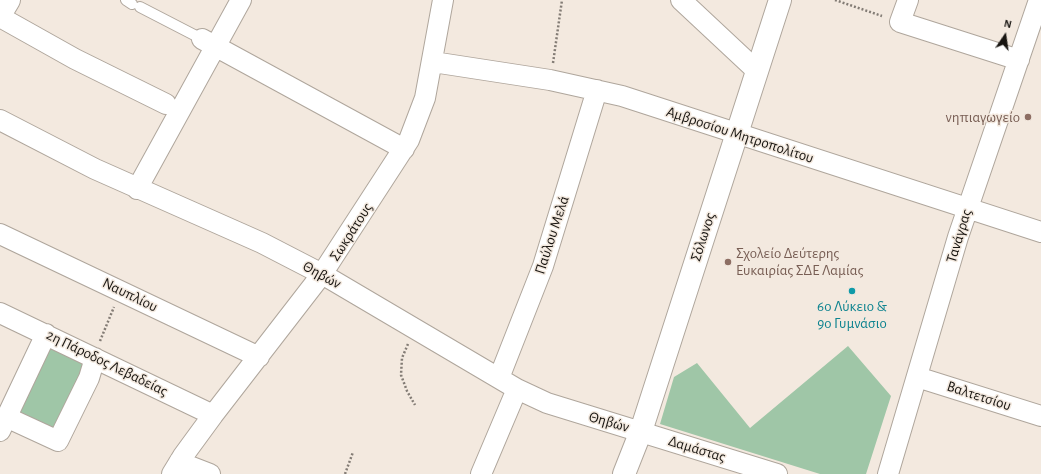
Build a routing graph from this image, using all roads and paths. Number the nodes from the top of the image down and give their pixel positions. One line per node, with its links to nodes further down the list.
1 (9, 0): 11 (street)
2 (240, 0): 13 (street)
3 (443, 0): 15 (street, Σωκράτους)
4 (562, 0): 17 (path)
5 (681, 0): 16 (street)
6 (780, 0): 16 (street, Σόλωνος)
7 (836, 0): 12 (path)
8 (908, 0): 12 (street)
9 (1040, 1): 14 (street, Τανάγρας)
10 (133, 3): 13 (lane)
11 (0, 16): 19 (street)
12 (900, 22): 14 (street)
13 (209, 43): 22 (street); 23 (street)
14 (1019, 60): 24 (street, Τανάγρας)
15 (432, 62): 17 (street, Αμβροσίου Μητροπολίτου); 22 (street, Σωκράτους)
16 (757, 71): 21 (street, Σόλωνος)
17 (550, 80): 18 (street, Αμβροσίου Μητροπολίτου)
18 (597, 90): 21 (street, Αμβροσίου Μητροπολίτου); 35 (street, Παύλου Μελά)
19 (166, 104)
20 (0, 120): 23 (street, Θηβών)
21 (736, 133): 24 (street, Αμβροσίου Μητροπολίτου); 41 (street, Σόλωνος)
22 (404, 149): 27 (street, Σωκράτους)
23 (137, 189): 27 (street, Θηβών)
24 (967, 209): 25 (street, Αμβροσίου Μητροπολίτου); 34 (street, Τανάγρας)
25 (1041, 232)
26 (0, 234): 28 (street, Ναυπλίου)
27 (322, 274): 30 (street, Θηβών); 33 (street, Σωκράτους)
28 (121, 290): 32 (path); 33 (street, Ναυπλίου)
29 (0, 313): 31 (street, 2η Πάροδος Λεβαδείας)
30 (416, 330): 35 (street, Θηβών); 37 (path)
31 (46, 334): 32 (street, 2η Πάροδος Λεβαδείας); 40 (street)
32 (95, 358): 38 (street, 2η Πάροδος Λεβαδείας); 40 (street)
33 (259, 358): 38 (street, Σωκράτους)
34 (916, 377): 39 (street, Βαλτετσίου); 49 (street, Τανάγρας)
35 (499, 378): 36 (street, Θηβών)
36 (517, 389): 41 (street, Θηβών); 46 (street)
37 (415, 405)
38 (213, 415): 43 (street, Σωκράτους)
39 (1041, 416)
40 (4, 417)
41 (641, 431): 47 (street, Σόλωνος); 48 (street, Δαμάστας)
42 (353, 452): 45 (path)
43 (176, 468): 44 (street)
44 (210, 474)
45 (345, 474)
46 (481, 474)
47 (624, 474)
48 (777, 474)
49 (888, 474)

